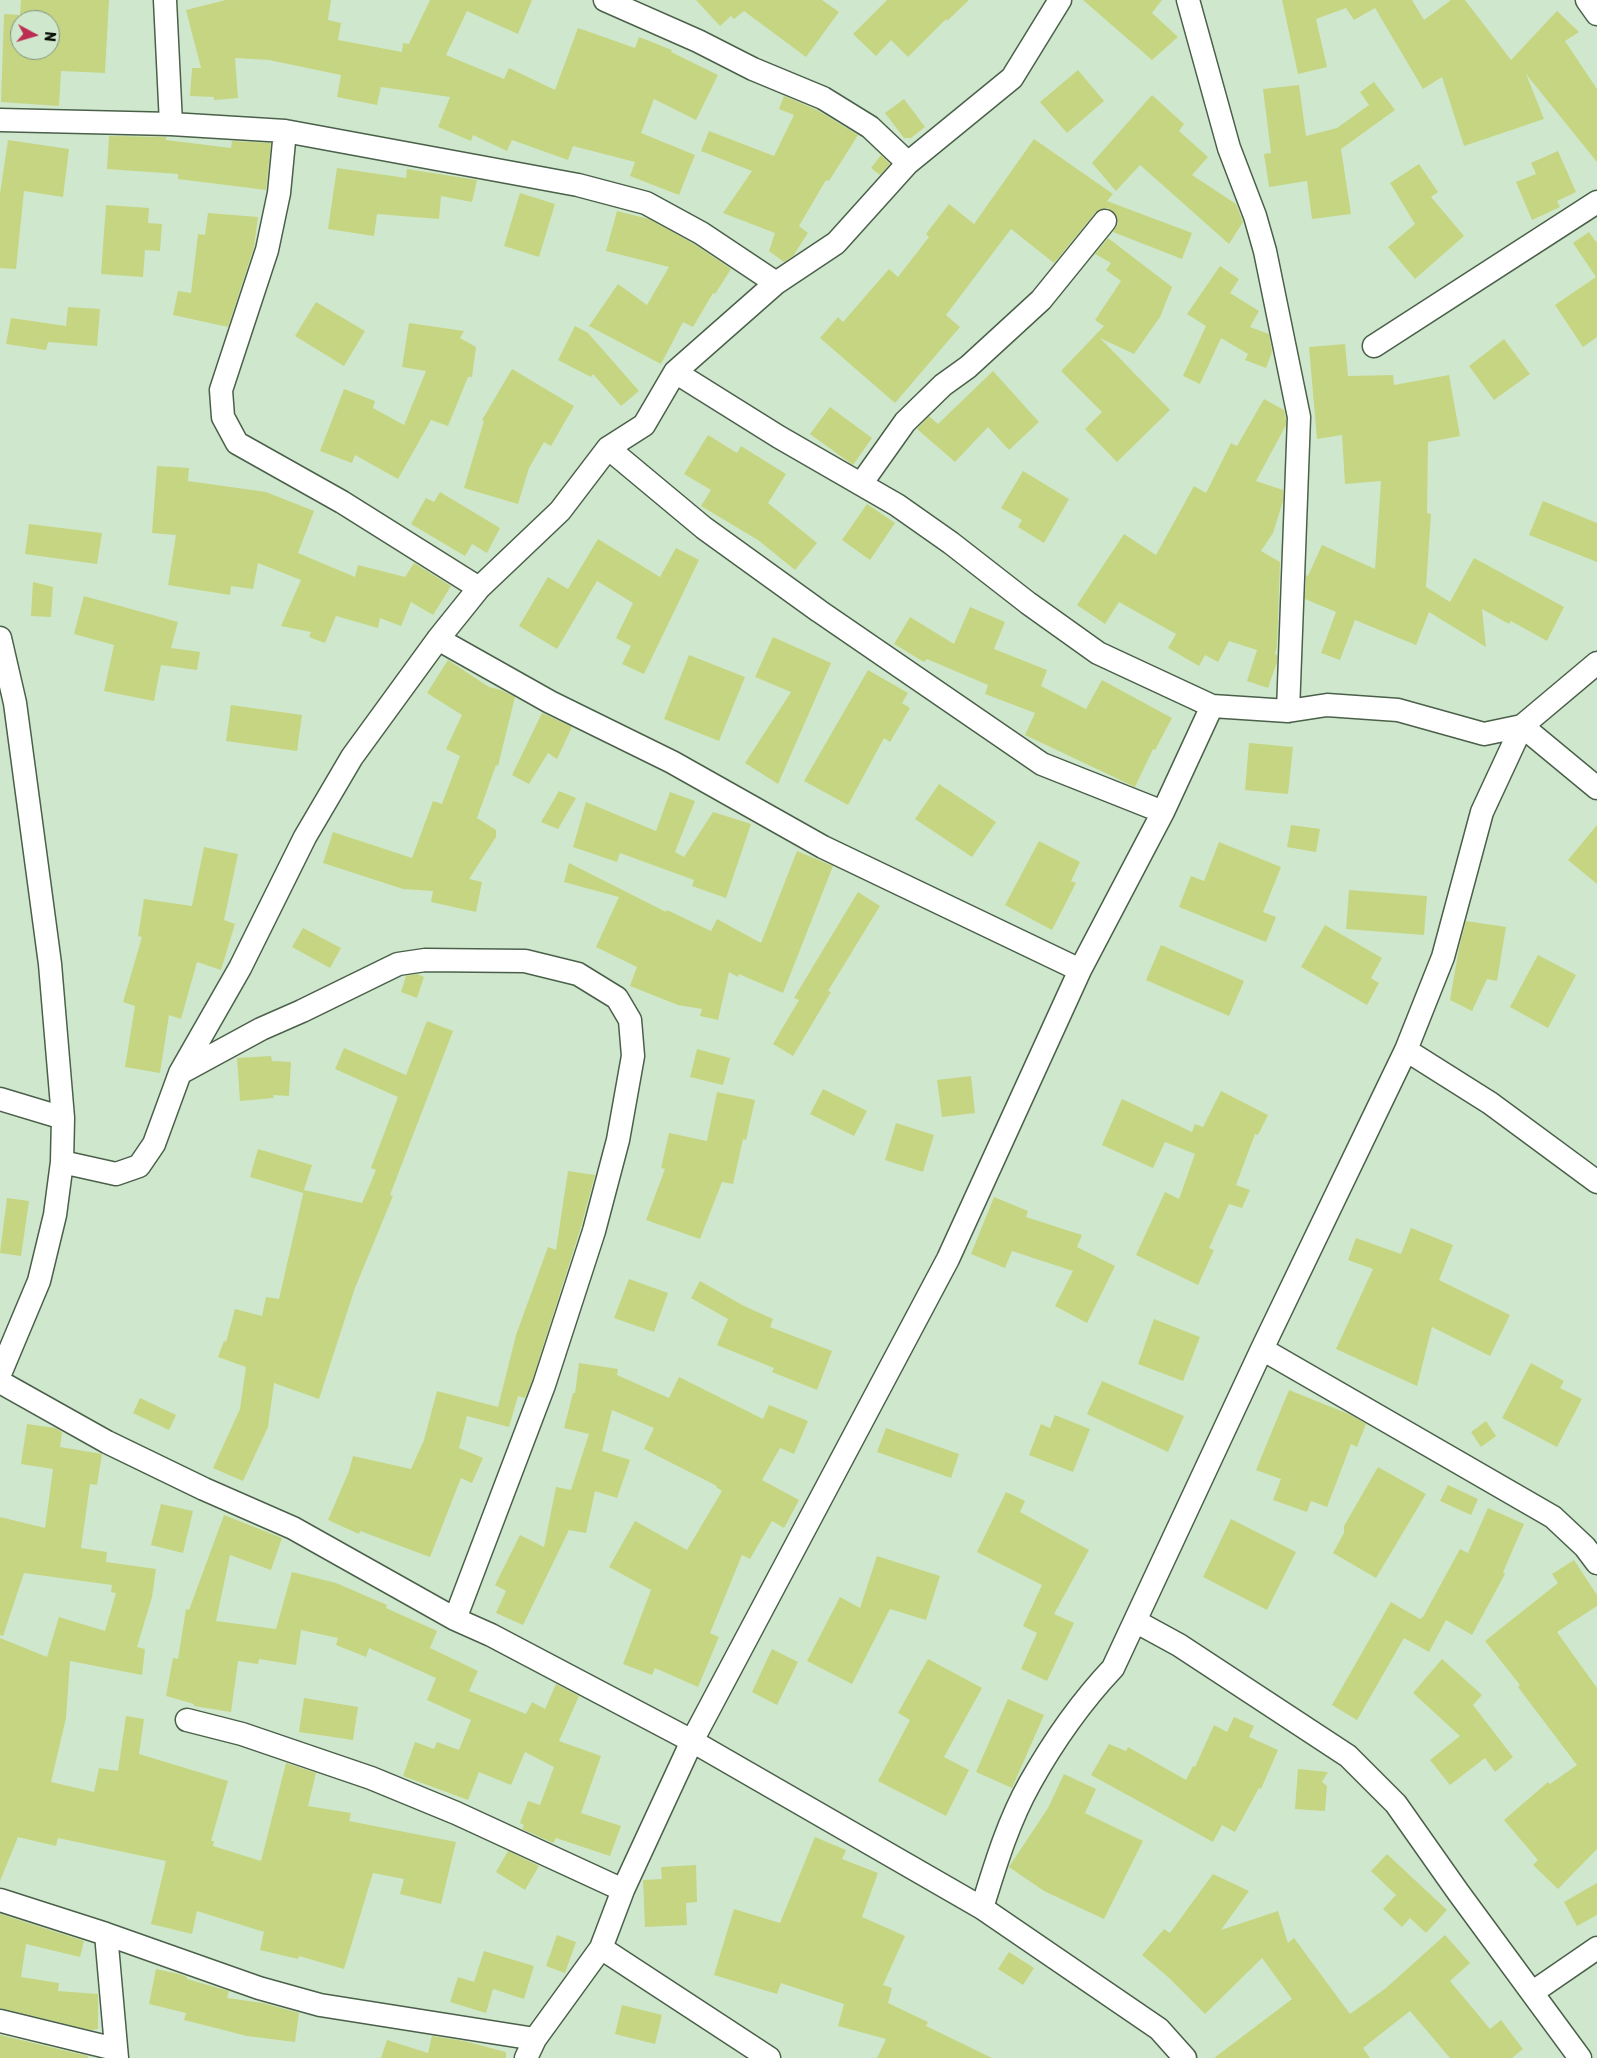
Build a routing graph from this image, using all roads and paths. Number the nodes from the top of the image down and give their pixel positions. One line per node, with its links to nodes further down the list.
1 (165, 0): 8 (street)
2 (605, 0): 10 (street)
3 (1060, 0): 10 (street)
4 (1188, 0): 24 (street)
5 (1587, 0): 6 (street)
6 (1597, 14)
7 (0, 120): 8 (street)
8 (171, 124): 9 (street)
9 (284, 131): 13 (street); 18 (street)
10 (908, 163): 13 (street)
11 (1597, 202): 14 (street)
12 (1105, 221): 17 (street)
13 (776, 283): 15 (street)
14 (1374, 346)
15 (675, 372): 16 (street); 17 (street)
16 (608, 448): 18 (street); 27 (street)
17 (861, 484): 23 (street)
18 (479, 588): 20 (street)
19 (0, 638): 22 (street)
20 (438, 639): 28 (street); 30 (street)
21 (1597, 663): 25 (street)
22 (8, 704): 32 (street)
23 (1212, 706): 24 (street); 27 (street)
24 (1288, 711): 25 (street)
25 (1522, 726): 26 (street); 29 (street)
26 (1597, 788)
27 (1163, 812): 28 (street)
28 (1080, 970): 42 (street)
29 (1406, 1050): 34 (street); 35 (street)
30 (180, 1073): 33 (street); 39 (street)
31 (0, 1099): 32 (street)
32 (63, 1118): 33 (street)
33 (62, 1162): 36 (street)
34 (1597, 1182)
35 (1262, 1349): 38 (street); 40 (street)
36 (0, 1374)
37 (0, 1382): 39 (street)
38 (1597, 1563)
39 (455, 1619): 42 (street)
40 (1135, 1621): 45 (street); 49 (street)
41 (187, 1720): 43 (street)
42 (692, 1741): 43 (street); 45 (street)
43 (623, 1890): 47 (street)
44 (0, 1900): 46 (street)
45 (982, 1908): 54 (street)
46 (106, 1934): 51 (street); 52 (street)
47 (601, 1948): 51 (street); 53 (street)
48 (1597, 1948): 49 (street)
49 (1533, 1992): 55 (street)
50 (0, 2021): 52 (street)
51 (531, 2049)
52 (116, 2053)
53 (769, 2058)
54 (1185, 2058)
55 (1580, 2058)

